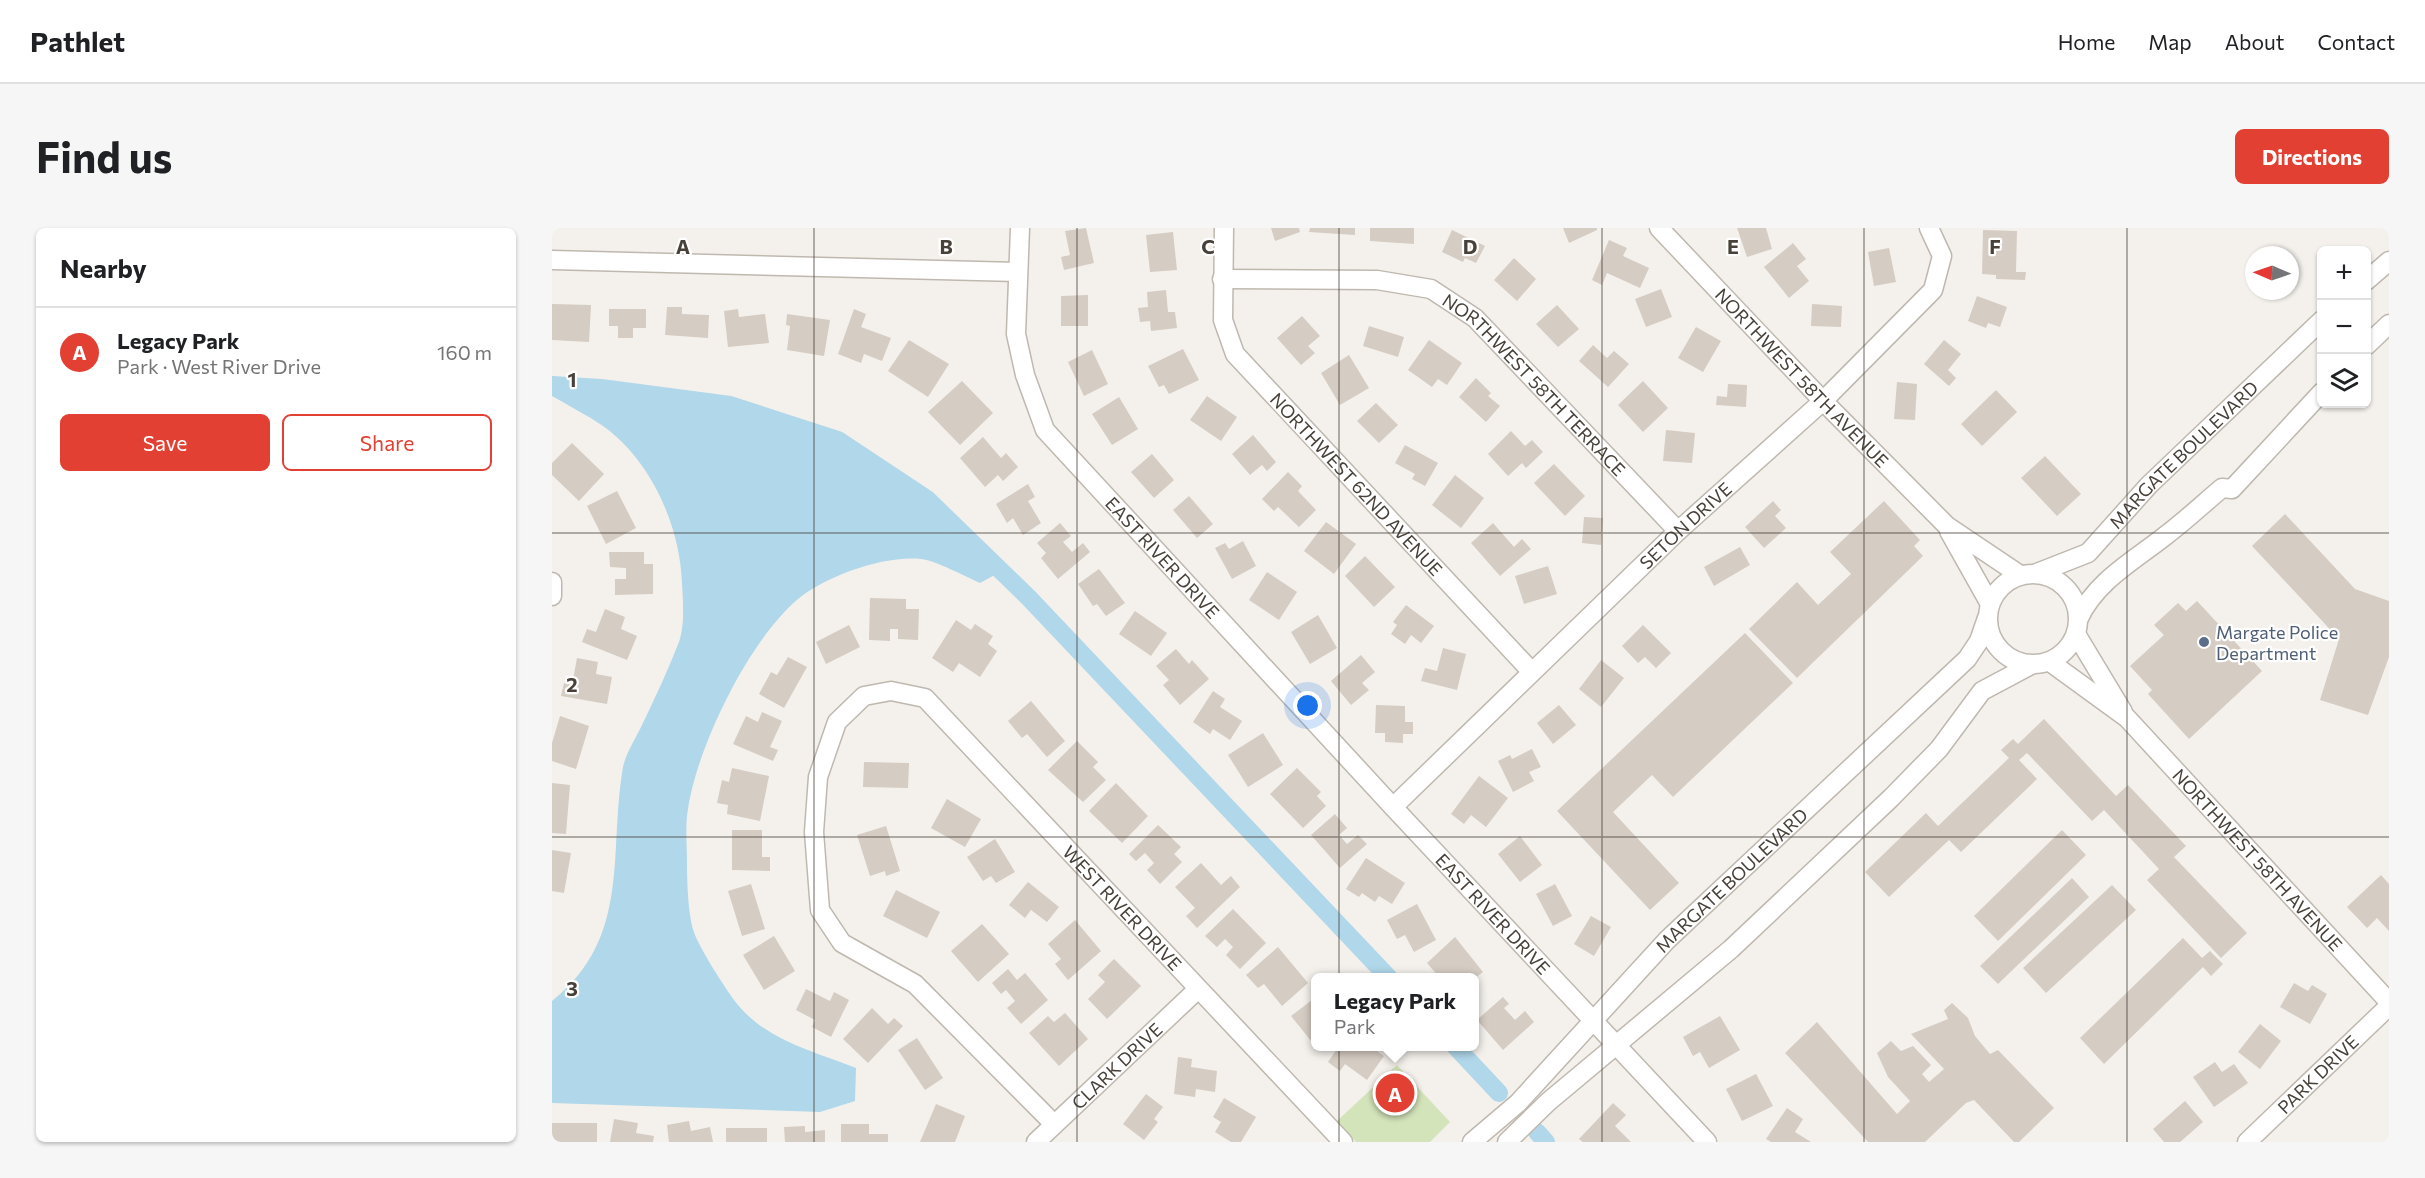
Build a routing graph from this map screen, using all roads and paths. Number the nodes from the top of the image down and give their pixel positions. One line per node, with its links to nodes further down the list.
1 (1020, 228): 7 (street, EAST RIVER DRIVE)
2 (1224, 228): 9 (street, NORTHWEST 62ND AVENUE)
3 (1659, 228): 14 (street, NORTHWEST 58TH AVENUE)
4 (1929, 228): 14 (street, SETON DRIVE)
5 (552, 260): 7 (street)
6 (2389, 261): 8 (street)
7 (1017, 272): 26 (street, EAST RIVER DRIVE)
8 (2371, 277)
9 (1222, 279): 16 (street, NORTHWEST 58TH TERRACE); 24 (street, NORTHWEST 62ND AVENUE)
10 (2389, 324): 12 (street)
11 (2317, 325): 17 (street, MARGATE BOULEVARD)
12 (2371, 342)
13 (2317, 397): 21 (street)
14 (1823, 401): 15 (street, NORTHWEST 58TH AVENUE); 16 (street, SETON DRIVE)
15 (1947, 526): 17 (street, NORTHWEST 58TH AVENUE); 20 (street, NORTHWEST 58TH AVENUE)
16 (1678, 531): 24 (street, SETON DRIVE)
17 (2028, 574): 20 (street); 21 (street)
18 (552, 582): 19 (street)
19 (552, 596)
20 (1989, 611): 23 (street); 30 (street, MARGATE BOULEVARD)
21 (2077, 626): 22 (street); 25 (street, NORTHWEST 58TH AVENUE)
22 (2050, 662): 23 (street); 25 (street, NORTHWEST 58TH AVENUE)
23 (2031, 665): 31 (street)
24 (1532, 672): 26 (street, SETON DRIVE)
25 (2127, 718): 28 (street, NORTHWEST 58TH AVENUE)
26 (1393, 807): 30 (street, EAST RIVER DRIVE)
27 (1197, 990): 32 (street, CLARK DRIVE); 32 (street, WEST RIVER DRIVE); 34 (street, WEST RIVER DRIVE)
28 (2389, 1002)
29 (2389, 1006): 38 (street, PARK DRIVE)
30 (1593, 1020): 31 (street, EAST RIVER DRIVE); 35 (street, MARGATE BOULEVARD)
31 (1617, 1046): 36 (street); 37 (street, EAST RIVER DRIVE)
32 (1054, 1125): 33 (street, CLARK DRIVE)
33 (1036, 1142)
34 (1343, 1142)
35 (1472, 1142)
36 (1507, 1142)
37 (1707, 1142)
38 (2247, 1142)

